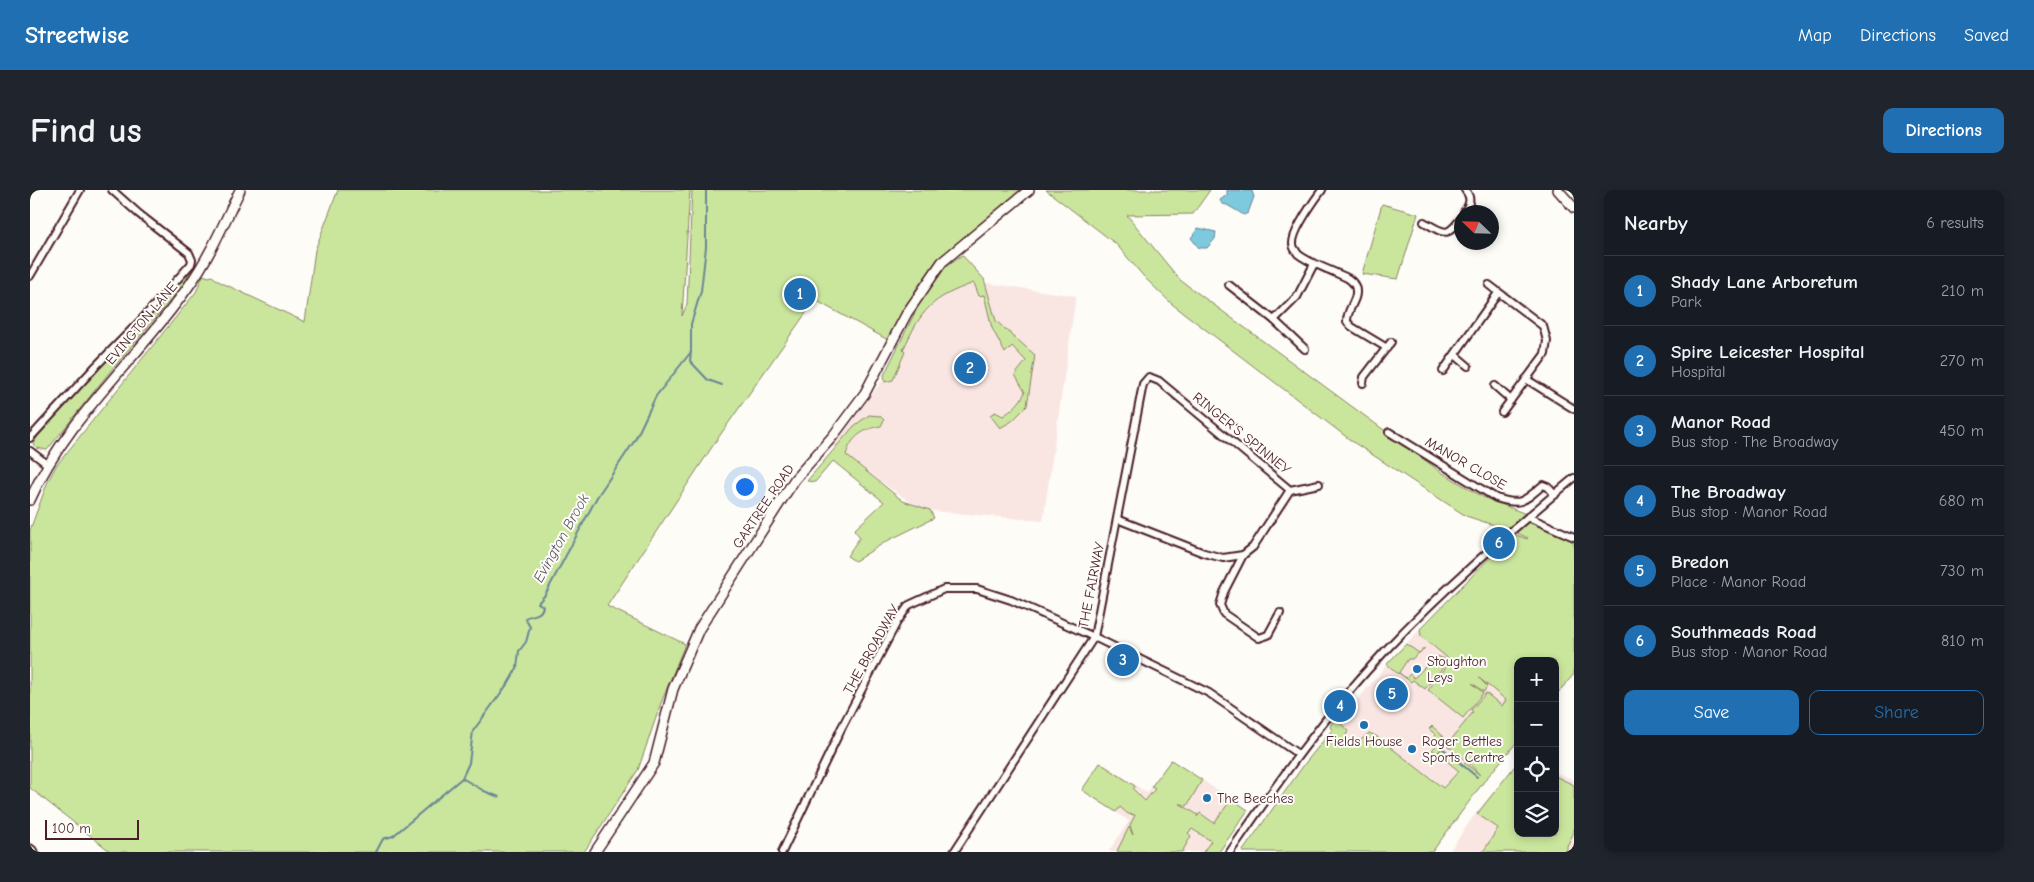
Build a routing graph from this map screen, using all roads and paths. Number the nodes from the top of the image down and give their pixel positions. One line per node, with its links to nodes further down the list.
1 (80, 190): 13 (street)
2 (112, 190): 30 (street, EVINGTON LANE)
3 (240, 190): 32 (main road, EVINGTON LANE)
4 (1029, 190): 45 (main road, GARTREE ROAD)
5 (1322, 190): 12 (street)
6 (1465, 190): 8 (street)
7 (1558, 190): 9 (main road)
8 (1469, 205)
9 (1574, 208)
10 (1424, 222): 11 (street)
11 (1454, 228)
12 (1314, 264): 17 (street); 24 (street)
13 (30, 276)
14 (1229, 285): 17 (street)
15 (1489, 286): 16 (street)
16 (1498, 293): 19 (street); 23 (street)
17 (1274, 320): 18 (street)
18 (1304, 349)
19 (1455, 355): 20 (street); 21 (street)
20 (1468, 366)
21 (1443, 371)
22 (1149, 377): 35 (street, RINGER'S SPINNEY); 39 (street, THE FAIRWAY)
23 (1526, 380): 26 (street); 27 (street)
24 (1364, 383)
25 (1495, 386): 26 (street)
26 (1511, 400): 28 (street)
27 (1574, 409)
28 (1502, 412)
29 (1389, 432): 36 (street, MANOR CLOSE)
30 (30, 438)
31 (30, 451): 32 (street)
32 (47, 464): 37 (main road, EVINGTON LANE)
33 (1574, 478): 36 (street)
34 (1319, 484): 35 (street)
35 (1290, 490): 41 (street, RINGER'S SPINNEY)
36 (1555, 494): 38 (street)
37 (30, 500)
38 (1528, 517): 40 (street); 44 (street)
39 (1117, 519): 41 (street); 43 (street, THE FAIRWAY)
40 (1574, 537)
41 (1243, 555): 42 (street, RINGER'S SPINNEY)
42 (1280, 613)
43 (1094, 637): 44 (street, THE BROADWAY); 46 (street, THE BROADWAY); 47 (street, THE FAIRWAY)
44 (1298, 754): 48 (street)
45 (595, 852)
46 (782, 852)
47 (954, 852)
48 (1230, 852)

